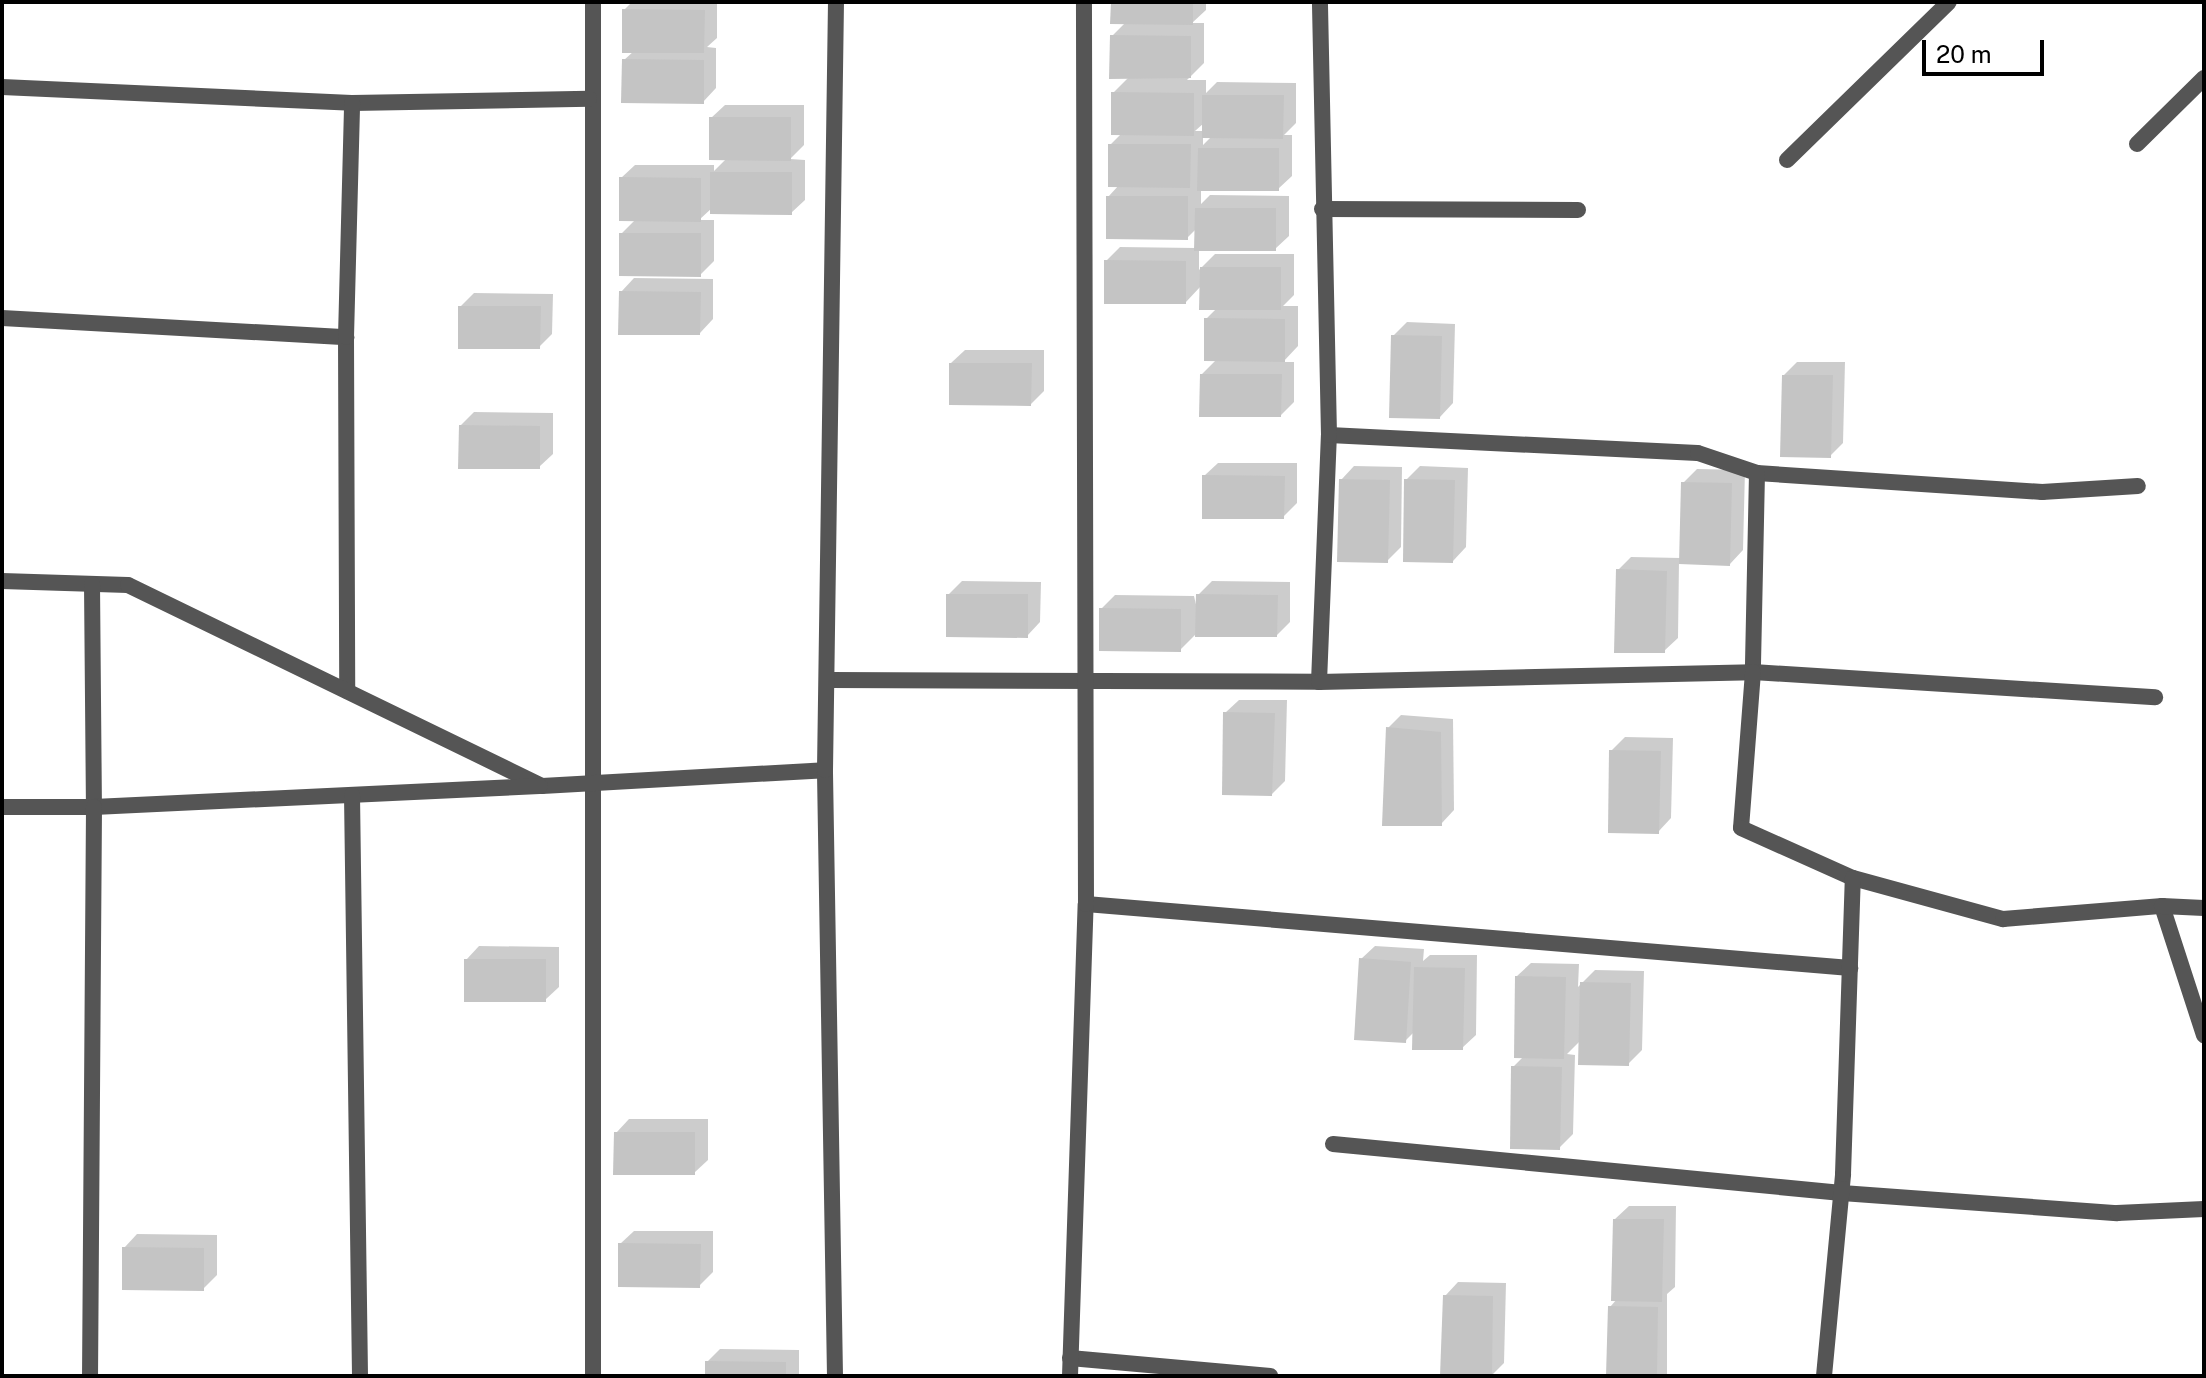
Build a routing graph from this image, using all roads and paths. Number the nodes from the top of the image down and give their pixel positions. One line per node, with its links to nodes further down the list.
1 (593, 2): 8 (street)
2 (836, 2): 22 (street)
3 (1084, 2): 23 (street)
4 (1320, 2): 12 (street)
5 (1949, 2): 11 (street)
6 (2204, 78): 10 (street)
7 (2, 87): 9 (street)
8 (589, 99): 9 (street); 28 (street)
9 (352, 103): 15 (street)
10 (2137, 144)
11 (1787, 160)
12 (1322, 209): 13 (street); 16 (street)
13 (1578, 210)
14 (2, 318): 15 (street)
15 (346, 337): 25 (street)
16 (1329, 435): 17 (street); 24 (street)
17 (1757, 473): 18 (street); 21 (street)
18 (2138, 486)
19 (2, 581): 20 (street)
20 (92, 584): 25 (street); 32 (street)
21 (1753, 672): 24 (street); 26 (street); 33 (street)
22 (830, 680): 23 (street); 27 (street)
23 (1087, 682): 24 (street); 34 (street)
24 (1319, 682)
25 (347, 691): 29 (street)
26 (2155, 697)
27 (825, 770): 28 (street); 46 (street)
28 (593, 783): 29 (street); 45 (street)
29 (542, 786): 30 (street)
30 (352, 795): 32 (street); 44 (street)
31 (2, 807): 32 (street)
32 (94, 807): 43 (street)
33 (1853, 878): 35 (street); 37 (street)
34 (1086, 904): 37 (street); 42 (street)
35 (2162, 906): 36 (street); 38 (street)
36 (2204, 908)
37 (1850, 968): 40 (street)
38 (2204, 1035)
39 (1333, 1144): 40 (street)
40 (1842, 1193): 41 (street); 49 (street)
41 (2204, 1209)
42 (1070, 1358): 47 (street); 48 (street)
43 (90, 1376)
44 (360, 1376)
45 (593, 1376)
46 (835, 1376)
47 (1070, 1376)
48 (1270, 1376)
49 (1824, 1376)

